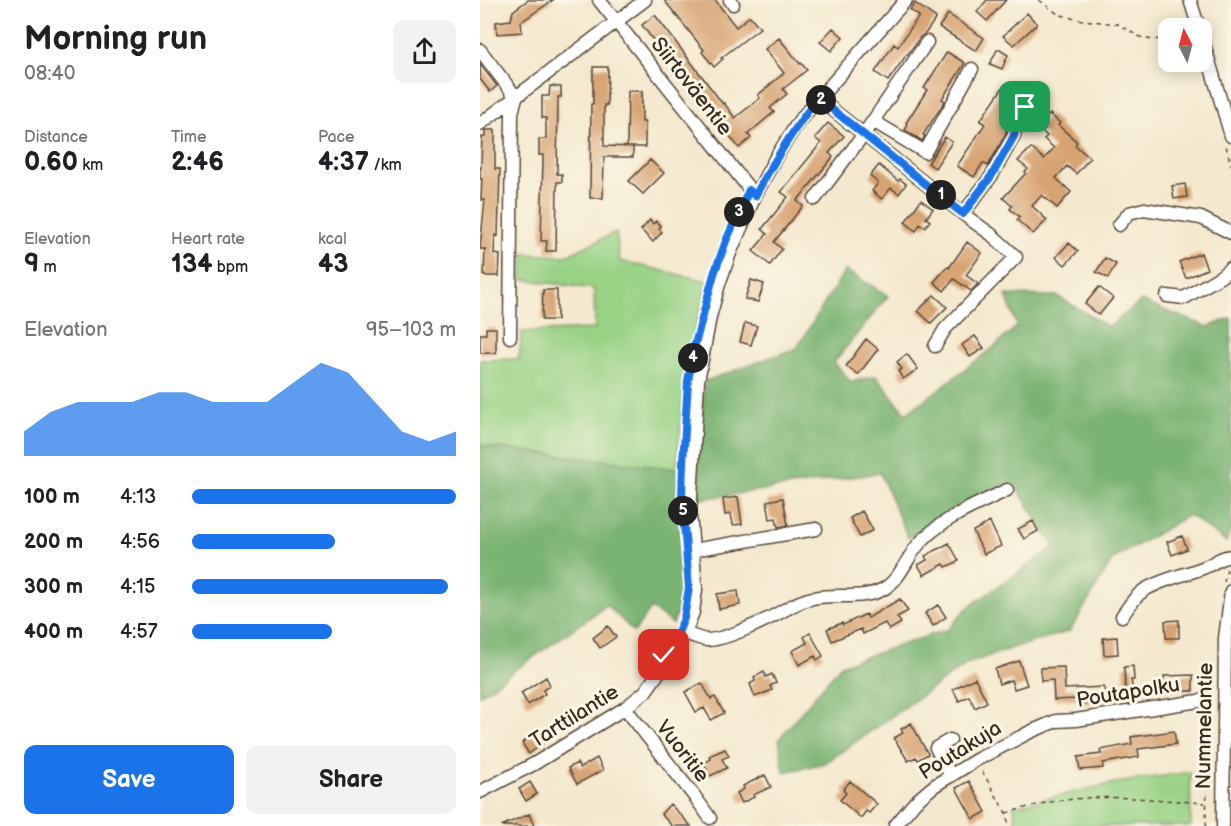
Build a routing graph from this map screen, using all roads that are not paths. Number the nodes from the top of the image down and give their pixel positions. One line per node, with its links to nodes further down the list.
1 (599, 0): 6 (street, Siirtoväentie)
2 (645, 0): 6 (street)
3 (906, 0): 12 (street, Tarttilantie)
4 (1190, 0): 5 (street)
5 (1196, 18)
6 (616, 22): 11 (street); 18 (street, Siirtoväentie)
7 (927, 42): 14 (street)
8 (480, 50): 11 (street)
9 (972, 69): 14 (street)
10 (1212, 70): 16 (street)
11 (516, 97): 15 (street); 25 (street)
12 (818, 98): 17 (street); 18 (street, Tarttilantie)
13 (1025, 107): 20 (street)
14 (873, 120): 17 (street)
15 (480, 123)
16 (1231, 133)
17 (864, 134): 19 (street); 20 (street)
18 (755, 196): 29 (street, Tarttilantie)
19 (815, 199)
20 (963, 214): 26 (street)
21 (1119, 225): 22 (street)
22 (1231, 233)
23 (1231, 268): 24 (street)
24 (1167, 296)
25 (510, 337)
26 (935, 346)
27 (1008, 489): 33 (street)
28 (816, 529): 29 (street)
29 (693, 550): 33 (street, Tarttilantie)
30 (1231, 556): 32 (street)
31 (1231, 591): 42 (street, Nummelantie)
32 (1122, 616)
33 (685, 633): 35 (street, Tarttilantie)
34 (1205, 700): 36 (street, Poutapolku)
35 (625, 708): 39 (street, Tarttilantie); 40 (street, Vuoritie)
36 (1056, 721): 38 (street, Poutakuja)
37 (950, 740): 38 (street)
38 (951, 776): 41 (street, Poutakuja)
39 (480, 792)
40 (710, 818)
41 (895, 826)
42 (1222, 826)

